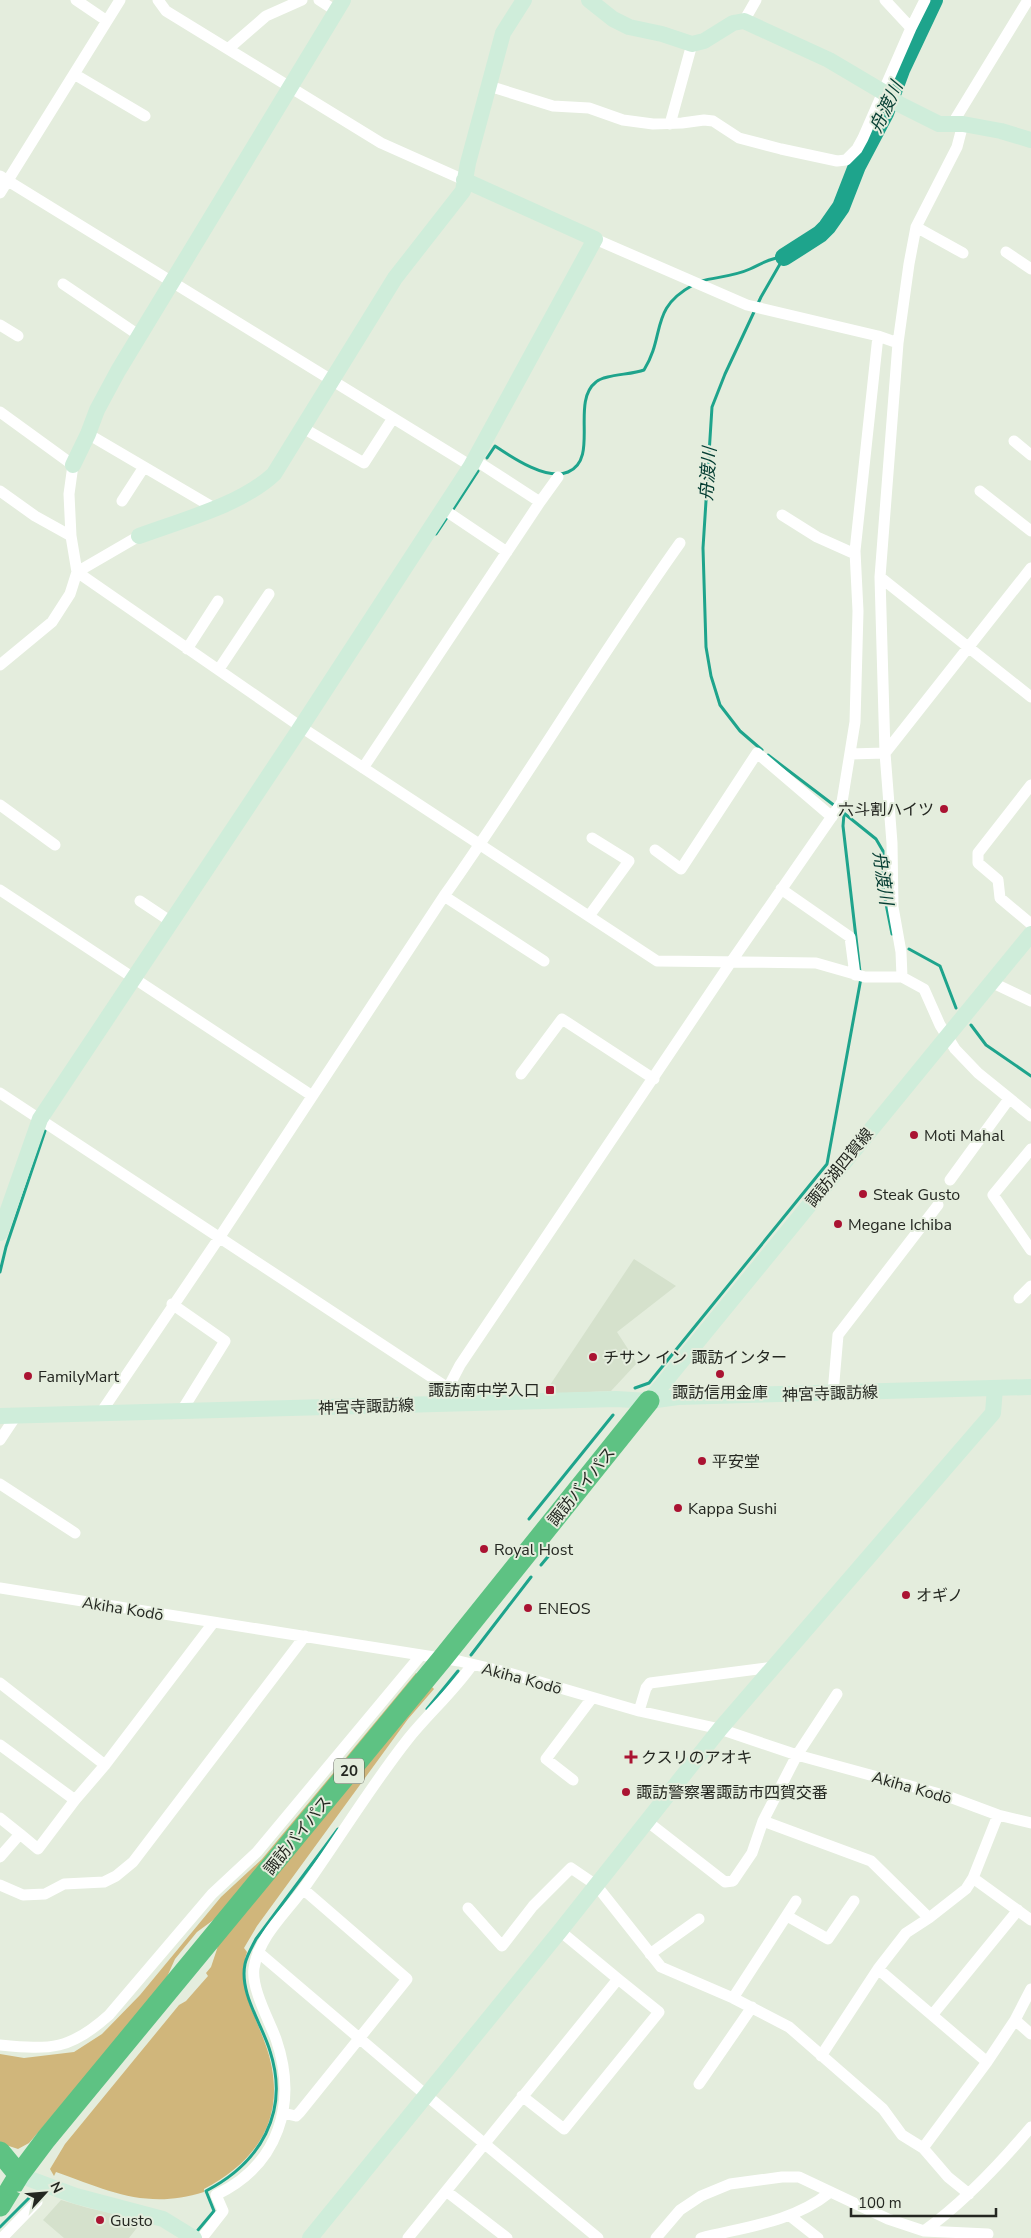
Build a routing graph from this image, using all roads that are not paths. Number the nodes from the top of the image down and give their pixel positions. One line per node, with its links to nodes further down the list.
1 (76, 0): 13 (street)
2 (120, 0): 13 (street)
3 (158, 0): 17 (street)
4 (302, 0): 17 (street)
5 (319, 0): 12 (street)
6 (524, 0): 19 (street)
7 (589, 0): 16 (street)
8 (756, 0): 14 (street)
9 (885, 0): 15 (street)
10 (924, 0): 15 (street)
11 (1028, 0): 24 (street)
12 (340, 5): 20 (street)
13 (107, 21): 18 (street)
14 (744, 21): 16 (street); 21 (street)
15 (911, 28): 21 (street)
16 (692, 44): 23 (street)
17 (228, 49): 20 (street)
18 (74, 74): 22 (street); 26 (street)
19 (489, 86): 23 (street); 27 (street)
20 (290, 87): 27 (street); 34 (street)
21 (883, 92): 23 (street); 24 (street)
22 (145, 116)
23 (670, 124)
24 (957, 125): 25 (street); 29 (street)
25 (1031, 140)
26 (4, 178): 28 (street); 34 (street)
27 (464, 180): 30 (street); 41 (street)
28 (0, 193)
29 (916, 227): 31 (street); 40 (street)
30 (595, 239): 39 (street); 48 (street)
31 (963, 252)
32 (1006, 252): 33 (street)
33 (1031, 269)
34 (172, 281): 38 (street); 41 (street)
35 (63, 284): 38 (street)
36 (0, 325): 37 (street)
37 (18, 336)
38 (140, 336): 45 (street)
39 (878, 336): 40 (street); 64 (street)
40 (898, 343): 67 (street)
41 (333, 381): 43 (street); 44 (street)
42 (0, 412): 49 (street)
43 (393, 418): 44 (street); 48 (street)
44 (303, 428): 56 (street)
45 (88, 434): 49 (street); 50 (street)
46 (1014, 441): 47 (street)
47 (1031, 455)
48 (473, 463): 55 (street); 57 (street)
49 (73, 465): 60 (street)
50 (144, 467): 54 (street); 56 (street)
51 (558, 477): 55 (street)
52 (0, 491): 60 (street)
53 (980, 491): 59 (street)
54 (122, 501)
55 (540, 502): 63 (street)
56 (214, 508): 61 (street)
57 (443, 509): 63 (street); 75 (street)
58 (782, 515): 64 (street)
59 (1031, 531)
60 (71, 536): 66 (street)
61 (139, 536): 66 (street)
62 (680, 543): 83 (street)
63 (507, 552): 78 (street)
64 (855, 554): 77 (street)
65 (1031, 568): 70 (street)
66 (77, 572): 71 (street); 72 (street)
67 (880, 577): 70 (street); 76 (street)
68 (269, 594): 73 (street)
69 (218, 601): 71 (street)
70 (968, 648): 74 (street); 76 (street)
71 (187, 649): 73 (street)
72 (0, 665)
73 (219, 669): 75 (street)
74 (1031, 698)
75 (301, 727): 78 (street); 91 (street)
76 (885, 753): 77 (street); 98 (street)
77 (850, 754): 81 (street)
78 (363, 768): 83 (street)
79 (1031, 785): 92 (street)
80 (0, 804): 84 (street)
81 (833, 815): 85 (street); 86 (street)
82 (592, 838): 90 (street)
83 (480, 844): 88 (street); 90 (street)
84 (55, 845)
85 (655, 850)
86 (781, 889): 95 (street); 96 (street)
87 (0, 890): 97 (street)
88 (444, 896): 94 (street); 105 (street)
89 (140, 901): 91 (street)
90 (589, 916): 95 (street)
91 (170, 921): 97 (street)
92 (1031, 924)
93 (1031, 934): 99 (street, 諏訪湖四賀線)
94 (544, 961)
95 (731, 962): 96 (street); 103 (street)
96 (859, 976): 98 (street)
97 (132, 977): 105 (street); 108 (street)
98 (902, 977): 101 (street)
99 (990, 982): 100 (street); 101 (street, 諏訪湖四賀線)
100 (1031, 1001)
101 (947, 1036): 106 (street); 122 (street, 諏訪湖四賀線)
102 (520, 1074): 103 (street)
103 (654, 1079): 121 (street)
104 (0, 1093): 108 (street)
105 (311, 1095): 113 (street)
106 (1009, 1099): 107 (street); 110 (street)
107 (1031, 1116)
108 (40, 1119): 112 (street); 113 (street)
109 (1031, 1149): 114 (street)
110 (950, 1180)
111 (938, 1205): 120 (street)
112 (0, 1233)
113 (219, 1238): 117 (street); 121 (street)
114 (1031, 1250)
115 (1031, 1286): 116 (street)
116 (1018, 1298)
117 (172, 1304): 123 (street); 124 (street)
118 (1031, 1387): 119 (street, 神宮寺諏訪線)
119 (995, 1388): 120 (street, 神宮寺諏訪線); 135 (street)
120 (833, 1393): 122 (street, 神宮寺諏訪線)
121 (446, 1396): 122 (street, 神宮寺諏訪線); 123 (street, 神宮寺諏訪線)
122 (650, 1401): 133 (highway, 諏訪バイパス / 20)
123 (181, 1412): 124 (street, 神宮寺諏訪線)
124 (100, 1414): 125 (street, 神宮寺諏訪線)
125 (8, 1416): 126 (street)
126 (0, 1440)
127 (0, 1484): 128 (street)
128 (75, 1533)
129 (0, 1588): 130 (street, Akiha Kodō)
130 (213, 1623): 131 (street, Akiha Kodō); 143 (street)
131 (305, 1636): 132 (street, Akiha Kodō); 154 (street)
132 (421, 1655): 133 (street, Akiha Kodō); 177 (street)
133 (442, 1659): 134 (street, Akiha Kodō); 188 (highway, 諏訪バイパス / 20)
134 (472, 1665): 138 (street, Akiha Kodō); 156 (street)
135 (774, 1667): 139 (street); 140 (street)
136 (0, 1683): 143 (street)
137 (837, 1694): 142 (street)
138 (592, 1698): 139 (street, Akiha Kodō); 144 (street)
139 (640, 1711): 140 (street, Akiha Kodō)
140 (720, 1729): 142 (street, Akiha Kodō); 149 (street)
141 (0, 1745): 145 (street)
142 (797, 1755): 146 (street, Akiha Kodō); 148 (street)
143 (105, 1765): 145 (street)
144 (573, 1780)
145 (75, 1800): 151 (street)
146 (998, 1815): 150 (street, Akiha Kodō); 153 (street)
147 (0, 1818): 151 (street)
148 (763, 1821): 149 (street); 162 (street)
149 (648, 1822): 155 (street)
150 (1031, 1823)
151 (20, 1834): 152 (street)
152 (0, 1857)
153 (973, 1878): 160 (street); 162 (street)
154 (0, 1885)
155 (596, 1886): 159 (street); 165 (street); 167 (street)
156 (303, 1889): 166 (street); 176 (street)
157 (796, 1901): 161 (street)
158 (854, 1901): 161 (street)
159 (468, 1908)
160 (1018, 1910): 164 (street); 173 (street)
161 (787, 1916): 171 (street)
162 (929, 1918): 168 (street)
163 (699, 1919): 167 (street)
164 (1031, 1920)
165 (560, 1931): 169 (street); 181 (street)
166 (258, 1952): 176 (street); 183 (street)
167 (650, 1954): 171 (street)
168 (878, 1969): 173 (street); 178 (street)
169 (618, 1979): 182 (street); 182 (street)
170 (1031, 1989): 174 (street)
171 (733, 1998): 172 (street)
172 (752, 2007): 178 (street); 180 (street)
173 (933, 2014): 179 (street)
174 (1015, 2020): 175 (street); 179 (street)
175 (1031, 2034)
176 (359, 2039): 181 (street); 183 (street)
177 (0, 2046)
178 (820, 2056): 186 (street)
179 (987, 2062): 186 (street)
180 (699, 2084)
181 (426, 2095): 185 (street); 202 (street)
182 (522, 2096): 185 (street)
183 (283, 2113): 201 (street)
184 (1031, 2127): 192 (street)
185 (485, 2143): 190 (street); 205 (street)
186 (923, 2148): 192 (street)
187 (0, 2152): 188 (highway)
188 (9, 2172): 189 (highway, 諏訪バイパス / 20); 194 (highway, 諏訪バイパス / 20); 200 (street)
189 (0, 2189)
190 (446, 2191): 203 (street); 204 (street)
191 (829, 2193): 195 (street); 196 (street); 197 (street)
192 (968, 2194): 196 (street)
193 (37, 2202): 199 (street)
194 (0, 2206)
195 (790, 2216): 198 (street); 206 (street)
196 (924, 2231): 207 (street)
197 (662, 2236)
198 (706, 2237)
199 (2, 2238)
200 (194, 2238)
201 (202, 2238)
202 (310, 2238)
203 (408, 2238)
204 (507, 2238)
205 (598, 2238)
206 (818, 2238)
207 (986, 2238)

